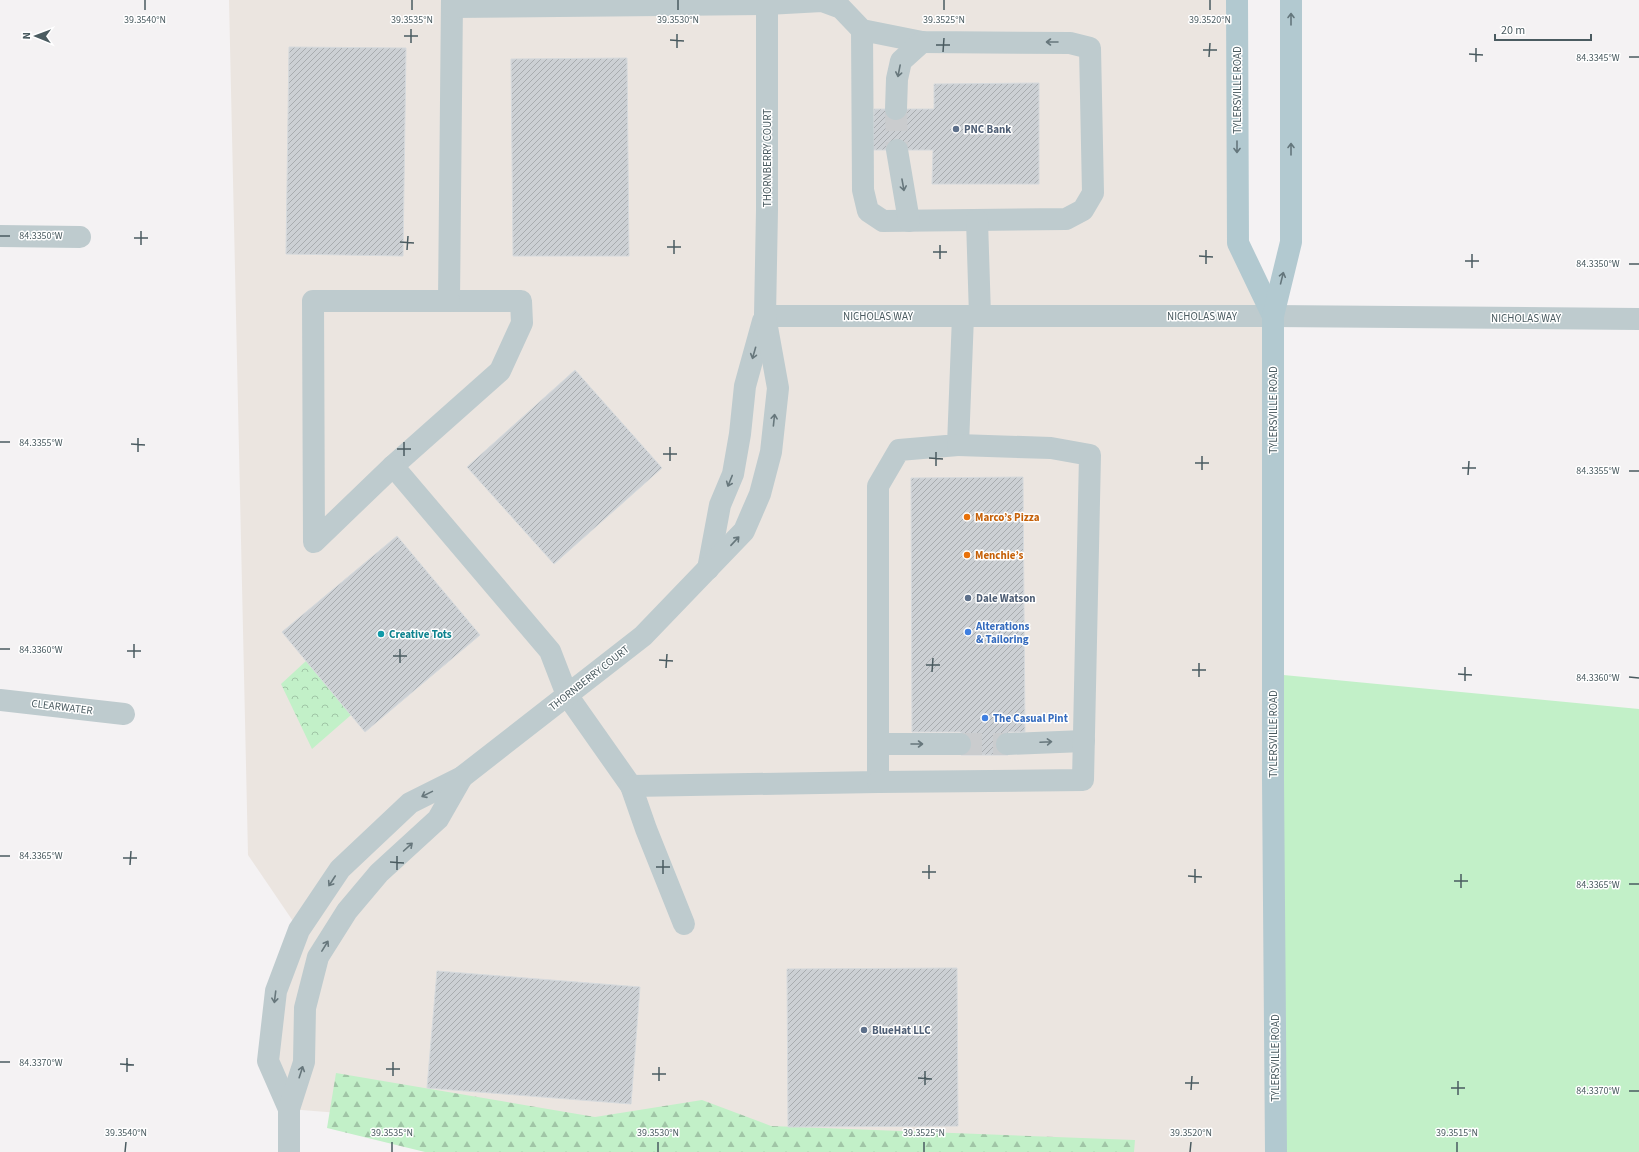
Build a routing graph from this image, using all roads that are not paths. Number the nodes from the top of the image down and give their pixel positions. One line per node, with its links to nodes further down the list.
1 (1237, 0): 16 (main road, TYLERSVILLE ROAD, one-way to 16)
2 (1291, 0): 16 (main road, TYLERSVILLE ROAD, one-way to 2)
3 (767, 2): 4 (street); 5 (street); 14 (street, THORNBERRY COURT)
4 (452, 4): 13 (street)
5 (862, 30): 6 (street); 10 (street)
6 (922, 42): 7 (street, one-way to 7); 9 (street, one-way to 6)
7 (896, 109)
8 (897, 150): 10 (street, one-way to 10)
9 (977, 220): 10 (street); 15 (street)
10 (910, 221)
11 (0, 236): 12 (street)
12 (80, 237)
13 (449, 301): 19 (street); 19 (street)
14 (765, 316): 15 (street, NICHOLAS WAY); 20 (street, THORNBERRY COURT, one-way to 20); 20 (street, THORNBERRY COURT, one-way to 14)
15 (971, 316): 16 (street, NICHOLAS WAY); 18 (street)
16 (1272, 316): 17 (street, NICHOLAS WAY); 34 (main road, TYLERSVILLE ROAD)
17 (1639, 319)
18 (958, 445): 24 (street); 25 (street)
19 (394, 466): 21 (street)
20 (708, 570): 21 (street, THORNBERRY COURT)
21 (567, 695): 28 (street, THORNBERRY COURT); 30 (street)
22 (0, 700): 23 (street, CLEARWATER)
23 (124, 714)
24 (1084, 741): 27 (street, one-way to 24); 29 (street)
25 (878, 744): 26 (street, one-way to 26); 29 (street)
26 (960, 744)
27 (1007, 744)
28 (462, 777): 32 (street, THORNBERRY COURT, one-way to 28); 32 (street, THORNBERRY COURT, one-way to 32)
29 (878, 782): 30 (street)
30 (631, 786): 31 (street)
31 (684, 924)
32 (289, 1109): 33 (street, THORNBERRY COURT)
33 (289, 1152)
34 (1276, 1152)

